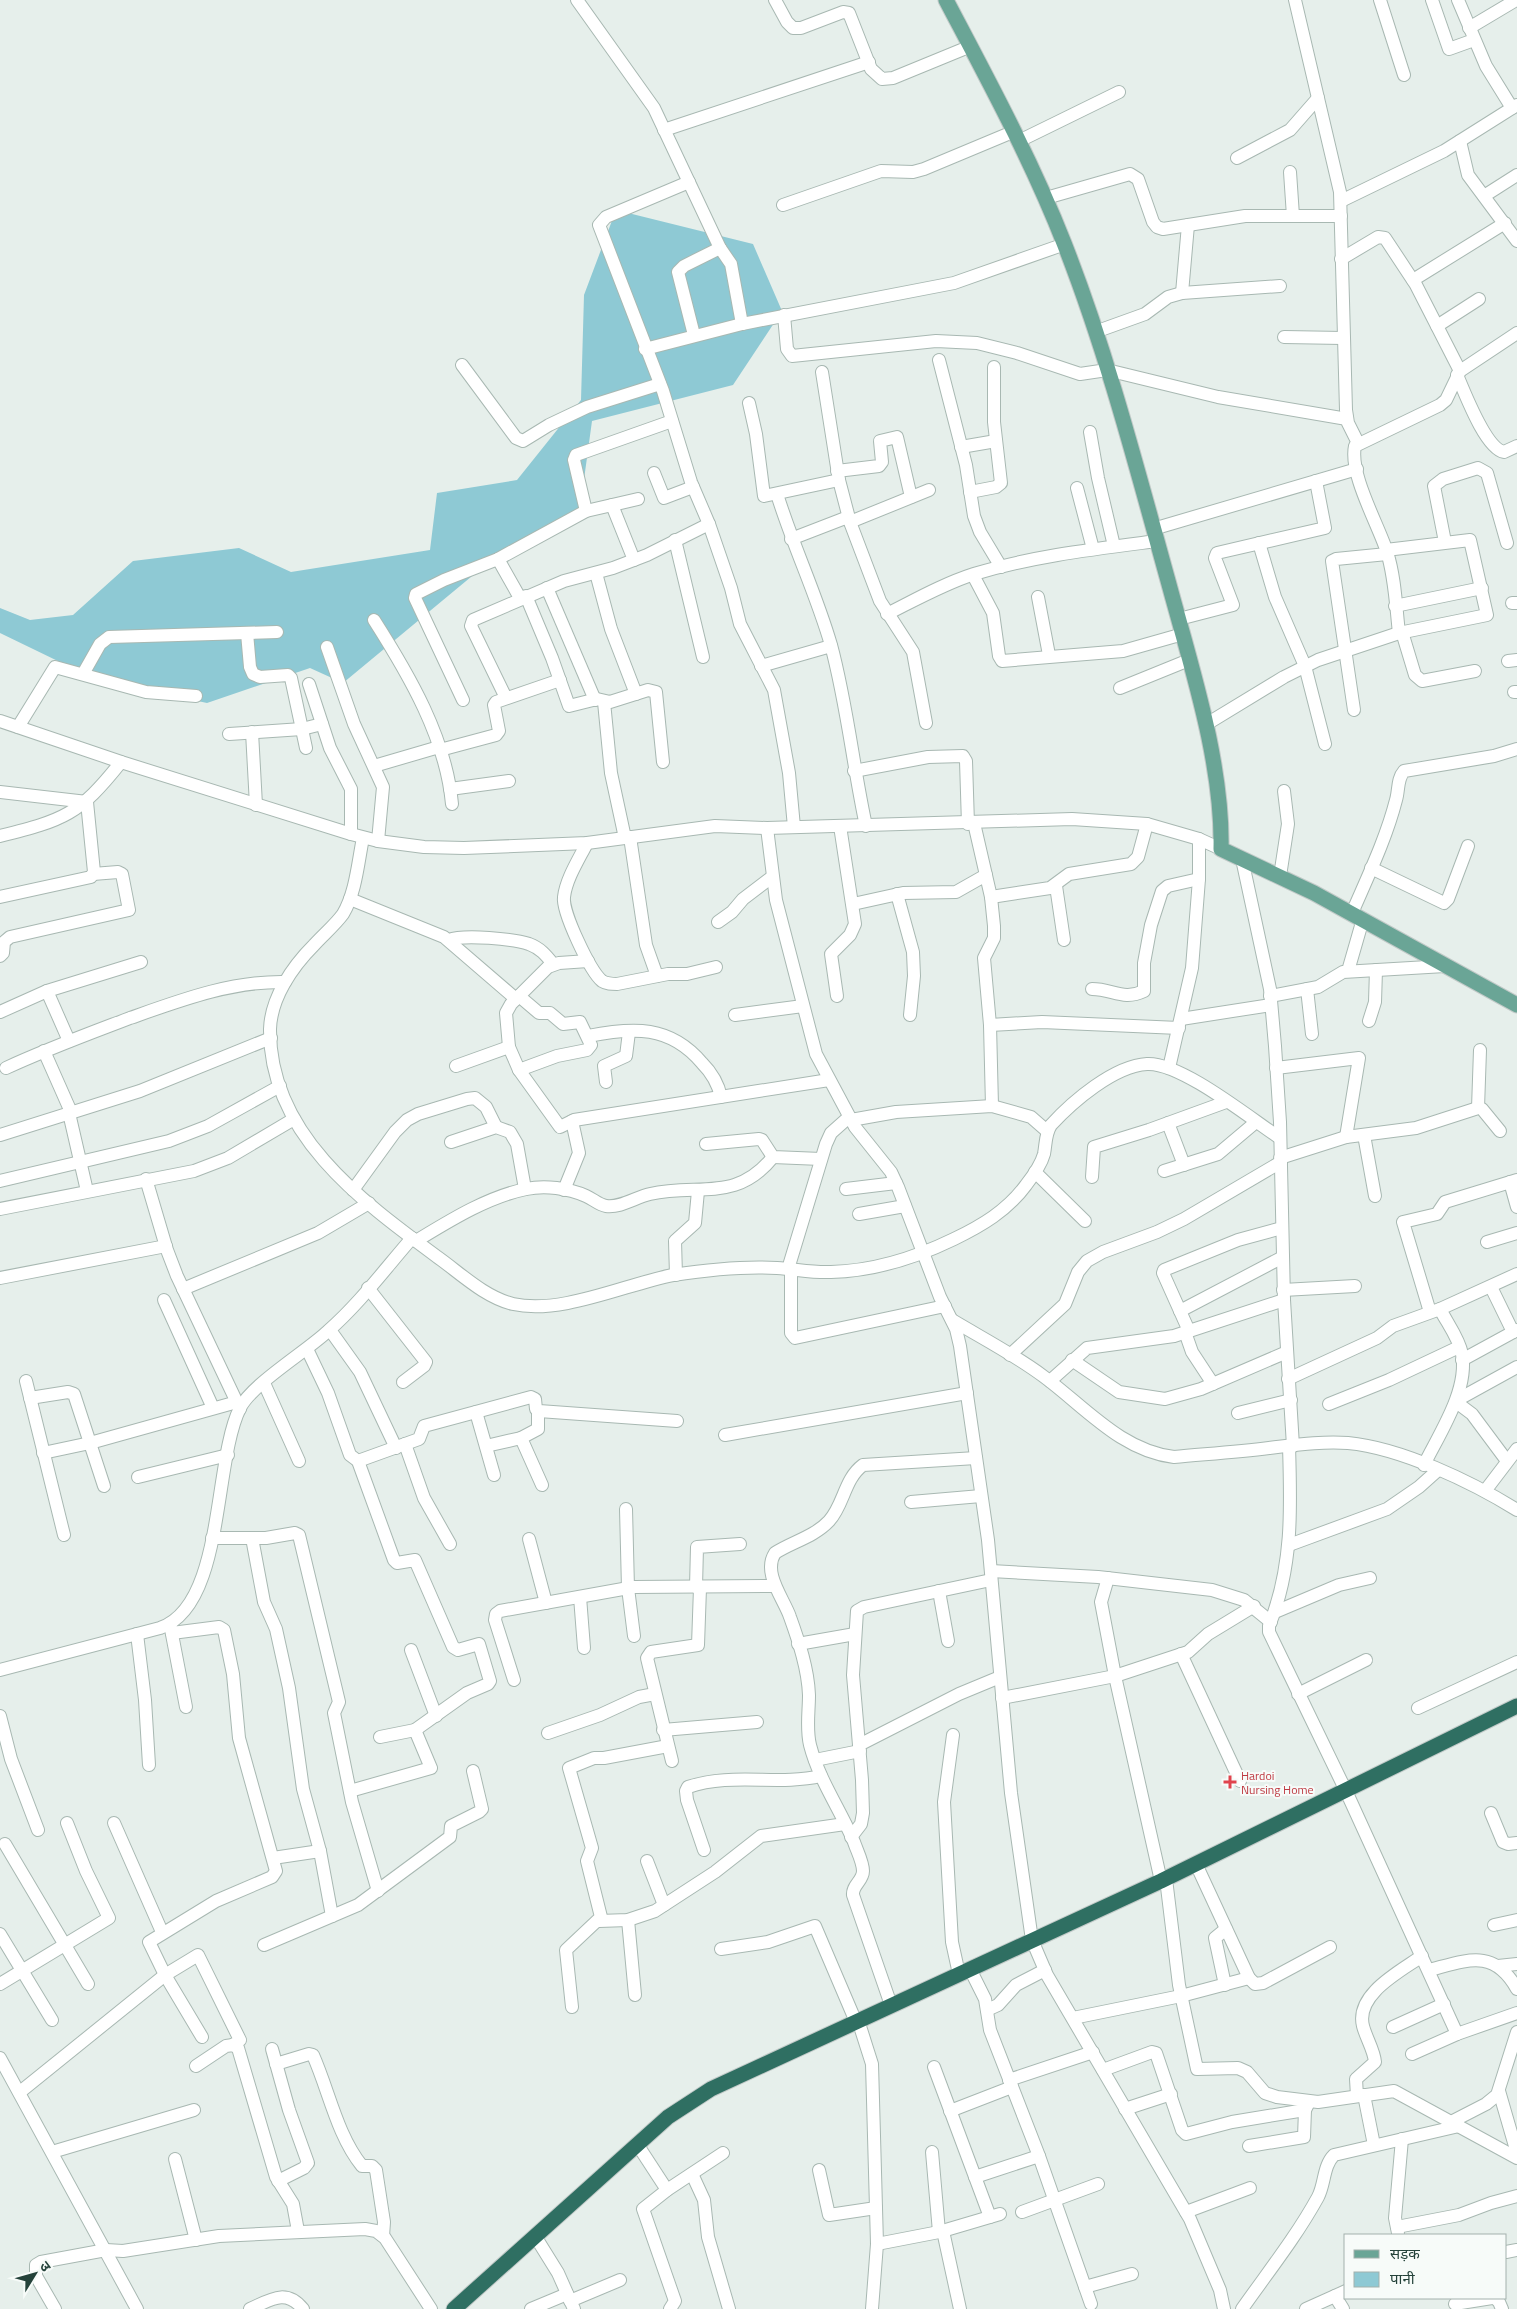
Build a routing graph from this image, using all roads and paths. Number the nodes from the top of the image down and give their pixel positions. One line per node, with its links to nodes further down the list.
1 (578, 0): 17 (street)
2 (775, 0): 12 (street)
3 (946, 0): 11 (main road)
4 (1295, 0): 15 (street)
5 (1380, 0): 13 (street)
6 (1432, 0): 10 (street)
7 (1458, 0): 9 (street)
8 (1516, 0): 9 (street)
9 (1469, 28): 10 (street)
10 (1474, 40): 16 (street)
11 (970, 46): 12 (street); 18 (main road)
12 (869, 62): 17 (street)
13 (1404, 74)
14 (1119, 92): 18 (street)
15 (1318, 98): 20 (street); 26 (street)
16 (1514, 107): 19 (street)
17 (664, 130): 23 (street)
18 (1017, 136): 25 (main road); 27 (street)
19 (1460, 141): 24 (street); 26 (street)
20 (1237, 158)
21 (1290, 172): 28 (street)
22 (1517, 175): 24 (street)
23 (689, 182): 34 (street); 48 (street)
24 (1484, 196): 30 (street)
25 (1046, 198): 31 (street); 33 (main road)
26 (1340, 201): 29 (street)
27 (783, 205)
28 (1293, 216): 29 (street); 31 (street)
29 (1341, 216): 35 (street)
30 (1505, 223): 32 (street); 36 (street)
31 (1188, 225): 38 (street)
32 (1516, 237)
33 (1064, 244): 40 (street); 43 (main road)
34 (720, 248): 41 (street); 45 (street)
35 (1341, 259): 36 (street); 47 (street)
36 (1413, 280): 42 (street)
37 (1280, 286): 38 (street)
38 (1182, 292): 43 (street)
39 (1479, 299): 42 (street)
40 (784, 315): 41 (street); 54 (street)
41 (742, 324): 45 (street)
42 (1437, 326): 53 (street)
43 (1095, 332): 54 (main road)
44 (1517, 333): 53 (street)
45 (694, 335): 48 (street)
46 (1284, 337): 47 (street)
47 (1343, 338): 57 (street)
48 (645, 349): 55 (street)
49 (939, 360): 62 (street)
50 (462, 365): 55 (street)
51 (994, 367): 60 (street)
52 (822, 372): 65 (street)
53 (1458, 373): 61 (street); 63 (street)
54 (1109, 377): 57 (street); 78 (main road)
55 (662, 391): 58 (street)
56 (749, 403): 71 (street)
57 (1347, 419): 63 (street)
58 (672, 421): 67 (street); 75 (street)
59 (1090, 432): 84 (street)
60 (996, 442): 62 (street); 70 (street)
61 (1517, 446)
62 (961, 447): 70 (street)
63 (1356, 455): 66 (street); 86 (street)
64 (654, 473): 67 (street)
65 (838, 476): 71 (street); 72 (street); 76 (street)
66 (1316, 481): 78 (street); 82 (street)
67 (693, 487): 77 (street)
68 (1077, 488): 85 (street)
69 (929, 490): 72 (street)
70 (970, 492): 89 (street)
71 (777, 494): 79 (street)
72 (911, 497): 76 (street)
73 (638, 498): 74 (street)
74 (612, 505): 75 (street); 88 (street)
75 (586, 511): 87 (street)
76 (849, 519): 79 (street); 97 (street)
77 (708, 524): 80 (street); 110 (street)
78 (1155, 535): 84 (street); 99 (main road)
79 (791, 538): 104 (street)
80 (675, 540): 88 (street); 108 (street)
81 (1445, 542): 83 (street); 86 (street); 93 (street)
82 (1259, 543): 99 (street); 111 (street)
83 (1507, 543)
84 (1114, 546): 85 (street)
85 (1093, 549): 89 (street)
86 (1387, 552): 96 (street); 106 (street)
87 (498, 559): 94 (street); 120 (street)
88 (634, 560): 90 (street)
89 (1001, 567): 91 (street)
90 (596, 573): 92 (street); 117 (street)
91 (973, 575): 97 (street); 107 (street)
92 (547, 588): 94 (street); 121 (street)
93 (1482, 588): 96 (street); 102 (street)
94 (523, 597): 114 (street); 119 (street)
95 (1038, 597): 107 (street)
96 (1396, 606): 102 (street)
97 (887, 614): 124 (street)
98 (374, 620): 133 (street)
99 (1179, 620): 103 (main road)
100 (277, 632): 101 (street)
101 (247, 633): 113 (street); 128 (street)
102 (1400, 633): 106 (street); 112 (street)
103 (1183, 634): 107 (street); 109 (main road)
104 (831, 646): 110 (street); 138 (street)
105 (327, 647): 137 (street)
106 (1345, 651): 111 (street); 122 (street)
107 (1049, 655)
108 (703, 657)
109 (1189, 660): 116 (street); 126 (main road)
110 (761, 666): 150 (street)
111 (1305, 666): 126 (street); 131 (street)
112 (1476, 671)
113 (83, 674): 118 (street); 127 (street)
114 (560, 680): 119 (street); 121 (street)
115 (309, 684): 125 (street)
116 (1120, 688)
117 (636, 694): 121 (street); 136 (street)
118 (196, 696)
119 (506, 698): 133 (street)
120 (463, 700)
121 (599, 701): 154 (street)
122 (1354, 710)
123 (0, 721): 127 (street)
124 (926, 722)
125 (322, 724): 128 (street); 153 (street)
126 (1205, 725): 159 (main road)
127 (18, 727): 135 (street)
128 (302, 729): 129 (street); 132 (street)
129 (252, 732): 130 (street); 145 (street)
130 (229, 734)
131 (1324, 744)
132 (306, 748)
133 (439, 748): 137 (street); 140 (street)
134 (1516, 749): 161 (street)
135 (121, 762): 143 (street); 145 (street)
136 (663, 762)
137 (374, 766): 156 (street)
138 (854, 771): 146 (street); 149 (street)
139 (509, 781): 140 (street)
140 (450, 789): 144 (street)
141 (1284, 791): 164 (street)
142 (0, 792): 143 (street)
143 (87, 802): 152 (street); 162 (street)
144 (452, 804)
145 (256, 806): 153 (street)
146 (971, 824): 147 (street); 149 (street); 163 (street)
147 (1147, 824): 155 (street); 167 (street)
148 (840, 826): 149 (street); 150 (street); 172 (street)
149 (866, 826)
150 (794, 827): 151 (street)
151 (767, 828): 154 (street); 165 (street)
152 (0, 836)
153 (357, 836): 156 (street); 171 (street)
154 (628, 838): 157 (street); 185 (street)
155 (1199, 840): 159 (street); 166 (street)
156 (378, 841): 157 (street)
157 (587, 843): 178 (street)
158 (1468, 846): 161 (street)
159 (1221, 849): 160 (main road)
160 (1242, 859): 164 (main road); 192 (street)
161 (1371, 868): 173 (street)
162 (94, 874): 169 (street); 177 (street)
163 (986, 875): 168 (street); 170 (street)
164 (1280, 876): 173 (main road)
165 (772, 877): 174 (street); 193 (street)
166 (1199, 879): 187 (street); 199 (street)
167 (1056, 886): 170 (street); 176 (street)
168 (897, 894): 172 (street); 197 (street)
169 (0, 897)
170 (992, 897): 200 (street)
171 (350, 899): 175 (street); 186 (street)
172 (853, 904): 190 (street)
173 (1357, 916): 181 (main road); 184 (street)
174 (718, 922)
175 (449, 940): 180 (street); 191 (street)
176 (1064, 940)
177 (0, 956)
178 (588, 961): 180 (street); 185 (street)
179 (141, 962): 189 (street)
180 (553, 964): 191 (street)
181 (1445, 966): 183 (street); 194 (main road)
182 (716, 967): 185 (street)
183 (1376, 970): 184 (street); 198 (street)
184 (1348, 971): 188 (street)
185 (656, 976)
186 (285, 982): 204 (street); 205 (street)
187 (1092, 989)
188 (1307, 989): 192 (street); 202 (street)
189 (47, 992): 195 (street); 205 (street)
190 (837, 996)
191 (517, 997): 203 (street); 206 (street)
192 (1271, 1001): 199 (street); 212 (street)
193 (803, 1006): 196 (street); 214 (street)
194 (1517, 1006)
195 (0, 1012)
196 (735, 1015)
197 (910, 1015)
198 (1369, 1021)
199 (1180, 1023): 200 (street); 211 (street)
200 (990, 1025): 219 (street)
201 (629, 1032): 203 (street); 215 (street); 217 (street)
202 (1312, 1034)
203 (588, 1036): 213 (street)
204 (271, 1038): 216 (street); 221 (street)
205 (69, 1041): 208 (street)
206 (509, 1047): 209 (street); 213 (street)
207 (1480, 1050): 220 (street)
208 (44, 1051): 210 (street); 221 (street)
209 (456, 1066)
210 (6, 1068)
211 (1169, 1068): 218 (street); 228 (street)
212 (1276, 1068): 232 (street); 233 (street)
213 (519, 1070): 224 (street)
214 (829, 1080): 217 (street); 223 (street)
215 (606, 1082)
216 (280, 1086): 222 (street); 239 (street)
217 (721, 1096): 224 (street)
218 (1226, 1102): 225 (street); 226 (street)
219 (992, 1106): 223 (street); 228 (street)
220 (1478, 1108): 229 (street); 231 (street)
221 (70, 1113): 230 (street); 239 (street)
222 (294, 1119): 244 (street); 250 (street)
223 (850, 1119): 237 (street); 247 (street)
224 (572, 1121): 251 (street)
225 (1256, 1122): 233 (street); 240 (street)
226 (1168, 1123): 240 (street); 243 (street)
227 (496, 1127): 234 (street); 248 (street); 250 (street)
228 (1047, 1131): 242 (street)
229 (1500, 1131)
230 (0, 1135)
231 (1364, 1135): 232 (street); 254 (street)
232 (1346, 1137): 238 (street)
233 (1280, 1138): 238 (street)
234 (451, 1142)
235 (706, 1144): 236 (street)
236 (773, 1157): 237 (street); 253 (street)
237 (820, 1159): 268 (street)
238 (1281, 1160): 261 (street); 288 (street)
239 (81, 1162): 245 (street); 252 (street)
240 (1184, 1165): 241 (street)
241 (1164, 1171)
242 (1035, 1172): 260 (street); 266 (street)
243 (1092, 1177)
244 (146, 1180): 252 (street); 265 (street)
245 (0, 1181)
246 (1513, 1181): 257 (street); 279 (street)
247 (896, 1183): 249 (street); 256 (street)
248 (526, 1189): 251 (street); 263 (street)
249 (846, 1189)
250 (353, 1190): 255 (street)
251 (564, 1190): 253 (street)
252 (87, 1191): 258 (street)
253 (698, 1191): 270 (street)
254 (1375, 1196)
255 (369, 1203): 263 (street); 275 (street)
256 (905, 1206): 259 (street); 266 (street)
257 (1517, 1207)
258 (0, 1209)
259 (859, 1214)
260 (1085, 1221)
261 (1282, 1228): 267 (street); 280 (street)
262 (1517, 1233): 264 (street)
263 (414, 1240): 270 (street); 274 (street)
264 (1487, 1242)
265 (166, 1246): 271 (street); 275 (street)
266 (923, 1254): 268 (street); 278 (street)
267 (1283, 1257): 276 (street); 280 (street)
268 (790, 1270): 270 (street); 278 (street)
269 (1517, 1274): 273 (street)
270 (676, 1275)
271 (0, 1278)
272 (1355, 1286): 276 (street)
273 (1491, 1287): 279 (street); 283 (street)
274 (368, 1288): 282 (street); 295 (street)
275 (183, 1289): 303 (street)
276 (1284, 1295): 284 (street); 287 (street)
277 (164, 1300): 304 (street)
278 (945, 1306): 281 (street)
279 (1435, 1310): 285 (street); 292 (street)
280 (1180, 1311): 284 (street)
281 (952, 1320): 288 (street); 298 (street)
282 (330, 1330): 286 (street); 312 (street)
283 (1515, 1331): 290 (street)
284 (1187, 1332): 289 (street); 297 (street)
285 (1459, 1347): 290 (street); 302 (street)
286 (307, 1349): 296 (street); 320 (street)
287 (1287, 1352): 292 (street); 297 (street)
288 (1010, 1355): 294 (street)
289 (1072, 1360): 294 (street); 297 (street)
290 (1462, 1360): 301 (street)
291 (1517, 1367): 301 (street)
292 (1288, 1378): 300 (street)
293 (26, 1381): 299 (street)
294 (1050, 1381): 314 (street)
295 (403, 1382)
296 (264, 1383): 303 (street); 319 (street)
297 (1213, 1384)
298 (967, 1393): 309 (street); 318 (street)
299 (30, 1398): 311 (street); 316 (street)
300 (1291, 1400): 307 (street); 314 (street)
301 (1456, 1401): 321 (street); 322 (street)
302 (1329, 1404)
303 (238, 1405): 304 (street); 317 (street)
304 (213, 1408): 311 (street)
305 (538, 1411): 306 (street); 308 (street); 310 (street)
306 (476, 1412): 312 (street); 313 (street)
307 (1238, 1413)
308 (677, 1421)
309 (725, 1435)
310 (521, 1438): 313 (street); 326 (street)
311 (90, 1443): 316 (street); 327 (street)
312 (400, 1446): 320 (street); 337 (street)
313 (486, 1446): 324 (street)
314 (1291, 1446): 322 (street); 339 (street)
315 (1517, 1449): 321 (street)
316 (43, 1453): 333 (street)
317 (228, 1455): 325 (street); 334 (street)
318 (976, 1458): 329 (street); 343 (street)
319 (299, 1461)
320 (358, 1461): 373 (street)
321 (1506, 1461): 328 (street)
322 (1424, 1464): 323 (street)
323 (1438, 1470): 328 (street); 339 (street)
324 (494, 1475)
325 (138, 1477)
326 (542, 1485)
327 (104, 1486)
328 (1485, 1491): 332 (street)
329 (981, 1496): 330 (street); 340 (street)
330 (911, 1502)
331 (626, 1509): 344 (street)
332 (1517, 1510)
333 (64, 1535)
334 (212, 1538): 335 (street); 351 (street)
335 (252, 1538): 388 (street); 399 (street)
336 (529, 1539): 348 (street)
337 (450, 1544)
338 (740, 1544): 345 (street)
339 (1289, 1545): 350 (street)
340 (991, 1575): 341 (street); 346 (street); 364 (street)
341 (1108, 1578): 349 (street); 363 (street)
342 (1370, 1578): 350 (street)
343 (775, 1586): 345 (street); 356 (street)
344 (628, 1588): 345 (street); 347 (street); 354 (street)
345 (698, 1588): 366 (street)
346 (939, 1591): 353 (street); 355 (street)
347 (580, 1597): 348 (street); 357 (street)
348 (546, 1603): 365 (street)
349 (1254, 1606): 350 (street); 359 (street)
350 (1273, 1617): 367 (street)
351 (171, 1629): 352 (street); 370 (street); 400 (street)
352 (137, 1634): 362 (street); 384 (street)
353 (855, 1634): 356 (street); 381 (street)
354 (634, 1636)
355 (948, 1641)
356 (798, 1644): 382 (street)
357 (584, 1648)
358 (411, 1650): 373 (street)
359 (1181, 1654): 363 (street); 387 (street)
360 (1366, 1660): 367 (street)
361 (1517, 1662): 371 (street)
362 (0, 1670)
363 (1115, 1676): 368 (street); 403 (street)
364 (1000, 1677): 368 (street); 381 (street)
365 (514, 1680)
366 (655, 1694): 376 (street); 377 (street)
367 (1298, 1694): 389 (street)
368 (1002, 1698): 414 (street)
369 (1517, 1706): 389 (highway)
370 (186, 1707)
371 (1418, 1708)
372 (0, 1716): 394 (street)
373 (436, 1716): 375 (street)
374 (757, 1722): 376 (street)
375 (415, 1730): 379 (street); 388 (street)
376 (664, 1730): 380 (street)
377 (548, 1733)
378 (954, 1735): 425 (street)
379 (380, 1737)
380 (668, 1746): 383 (street); 409 (street)
381 (859, 1748): 382 (street); 395 (street)
382 (815, 1760): 386 (street)
383 (672, 1761)
384 (149, 1765)
385 (473, 1771): 404 (street)
386 (821, 1776): 393 (street); 398 (street)
387 (1240, 1781)
388 (350, 1790): 404 (street)
389 (1346, 1791): 402 (highway); 419 (street)
390 (1491, 1813): 396 (street)
391 (114, 1822): 412 (street)
392 (67, 1823): 415 (street)
393 (845, 1824): 395 (street); 405 (street)
394 (38, 1830)
395 (851, 1837): 435 (street)
396 (1517, 1843)
397 (5, 1844): 415 (street)
398 (704, 1850)
399 (320, 1851): 400 (street); 406 (street)
400 (273, 1858): 412 (street)
401 (647, 1861): 405 (street)
402 (1196, 1864): 403 (highway); 411 (street)
403 (1163, 1880): 414 (highway); 433 (street)
404 (378, 1891): 406 (street)
405 (664, 1905): 407 (street)
406 (332, 1916): 416 (street)
407 (628, 1920): 409 (street); 432 (street)
408 (1517, 1920): 410 (street)
409 (599, 1921): 436 (street)
410 (1494, 1925)
411 (1226, 1929): 427 (street); 430 (street)
412 (162, 1932): 426 (street)
413 (0, 1934): 424 (street)
414 (1032, 1940): 422 (street); 425 (highway)
415 (63, 1945): 424 (street); 429 (street)
416 (264, 1945)
417 (1330, 1947): 427 (street)
418 (720, 1949): 441 (street)
419 (1422, 1956): 423 (street); 459 (street)
420 (1517, 1964): 421 (street)
421 (1498, 1966): 423 (street); 431 (street)
422 (1045, 1970): 437 (street); 439 (street)
423 (1429, 1970): 434 (street)
424 (22, 1971): 428 (street); 440 (street)
425 (964, 1971): 435 (highway); 437 (street)
426 (165, 1975): 445 (street); 446 (street); 457 (street)
427 (1249, 1978): 430 (street)
428 (0, 1984)
429 (88, 1984)
430 (1225, 1984): 433 (street)
431 (1517, 1989)
432 (635, 1995)
433 (1181, 1996): 439 (street); 460 (street)
434 (1444, 2004): 442 (street); 444 (street)
435 (891, 2005): 441 (highway)
436 (572, 2007)
437 (987, 2010): 455 (street)
438 (1517, 2013): 444 (street)
439 (1073, 2018): 448 (street)
440 (52, 2020)
441 (857, 2021): 466 (highway); 484 (street)
442 (1393, 2027)
443 (1517, 2032): 456 (street)
444 (1457, 2034): 449 (street)
445 (202, 2038)
446 (233, 2045): 452 (street); 478 (street)
447 (272, 2049): 451 (street)
448 (1093, 2052): 454 (street); 455 (street)
449 (1412, 2054)
450 (2, 2064): 457 (street)
451 (276, 2064): 478 (street); 490 (street)
452 (196, 2066)
453 (934, 2067): 463 (street)
454 (1103, 2070): 458 (street); 461 (street)
455 (1011, 2084): 463 (street); 472 (street)
456 (1499, 2091): 464 (street); 473 (street)
457 (20, 2092): 469 (street)
458 (1171, 2094): 460 (street); 461 (street)
459 (1361, 2096): 460 (street); 464 (street); 467 (street)
460 (1308, 2105): 468 (street)
461 (1125, 2109): 486 (street)
462 (194, 2110): 469 (street)
463 (950, 2112): 477 (street)
464 (1455, 2124): 465 (street); 473 (street)
465 (1402, 2139): 467 (street); 489 (street)
466 (637, 2144): 481 (street); 491 (highway)
467 (1374, 2145): 516 (street)
468 (1249, 2146)
469 (52, 2152): 494 (street)
470 (932, 2152): 488 (street)
471 (723, 2153): 476 (street)
472 (1039, 2156): 477 (street); 483 (street)
473 (1517, 2156)
474 (175, 2159): 492 (street)
475 (819, 2170): 484 (street)
476 (692, 2174): 481 (street); 512 (street)
477 (975, 2178): 488 (street)
478 (278, 2181): 487 (street)
479 (1098, 2184): 483 (street)
480 (1250, 2188): 486 (street)
481 (667, 2190): 511 (street)
482 (1517, 2196): 489 (street)
483 (1054, 2200): 485 (street); 497 (street)
484 (876, 2208): 493 (street)
485 (1022, 2212)
486 (1186, 2212): 515 (street)
487 (298, 2231): 490 (street); 492 (street)
488 (941, 2231): 493 (street); 514 (street)
489 (1397, 2231)
490 (383, 2236): 508 (street)
491 (535, 2236): 501 (street); 509 (highway)
492 (196, 2240): 494 (street)
493 (877, 2244): 513 (street)
494 (106, 2250): 504 (street); 505 (street)
495 (1132, 2274): 497 (street)
496 (620, 2280): 501 (street)
497 (1085, 2287): 502 (street)
498 (1340, 2294): 517 (street); 518 (street)
499 (1487, 2299): 503 (street)
500 (1495, 2299): 519 (street)
501 (570, 2301): 510 (street)
502 (1091, 2304)
503 (1455, 2304)
504 (55, 2309)
505 (137, 2309)
506 (250, 2309): 507 (street)
507 (303, 2309)
508 (431, 2309)
509 (454, 2309)
510 (531, 2309)
511 (670, 2309)
512 (729, 2309)
513 (872, 2309)
514 (960, 2309)
515 (1224, 2309)
516 (1242, 2309)
517 (1306, 2309)
518 (1343, 2309)
519 (1502, 2309)

